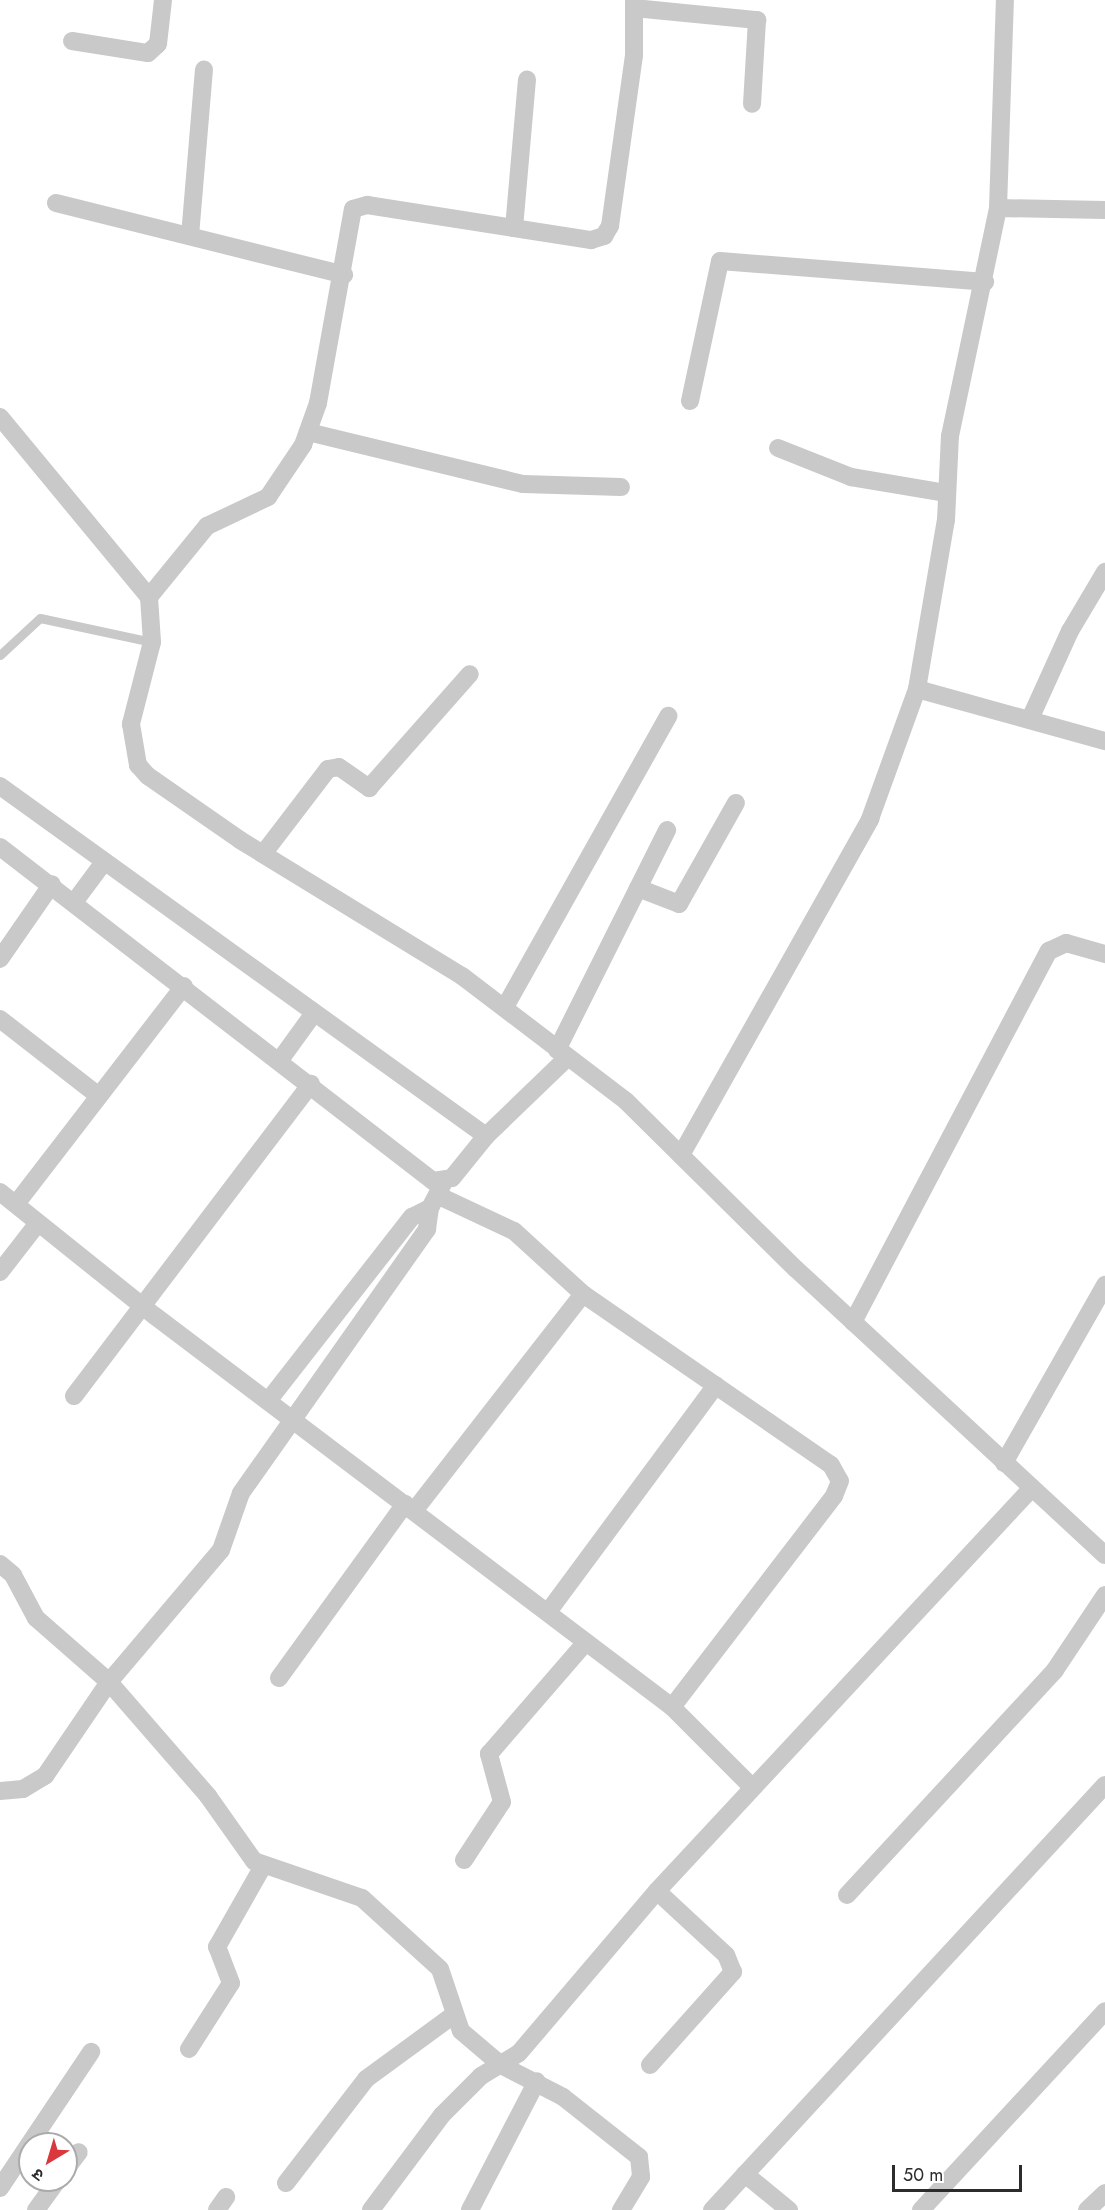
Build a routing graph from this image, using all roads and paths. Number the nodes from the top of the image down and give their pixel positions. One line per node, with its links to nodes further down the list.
1 (163, 0): 4 (street)
2 (1005, 0): 9 (street)
3 (634, 4): 7 (street); 11 (street)
4 (72, 41)
5 (204, 70): 12 (street)
6 (526, 80): 11 (street)
7 (752, 104)
8 (56, 203): 12 (street)
9 (998, 208): 10 (street); 14 (street)
10 (1105, 210)
11 (514, 228): 13 (street)
12 (190, 236): 13 (street)
13 (344, 275): 17 (street)
14 (986, 282): 15 (street); 20 (street)
15 (690, 401)
16 (0, 417): 22 (street)
17 (308, 432): 19 (street); 22 (street)
18 (778, 447): 20 (street)
19 (621, 487)
20 (947, 493): 26 (street)
21 (1105, 572): 28 (street)
22 (149, 597): 23 (street)
23 (152, 642): 24 (lane); 34 (street)
24 (0, 655)
25 (470, 674): 34 (street)
26 (917, 689): 28 (street); 49 (street)
27 (668, 716): 41 (street)
28 (1030, 719): 29 (street)
29 (1105, 741)
30 (0, 786): 35 (street)
31 (736, 803): 37 (street)
32 (667, 830): 37 (street)
33 (0, 847): 36 (street)
34 (263, 854): 41 (street)
35 (89, 882): 36 (street); 40 (street); 42 (street)
36 (52, 884): 39 (street)
37 (638, 888): 44 (street)
38 (1105, 954): 58 (street)
39 (0, 959)
40 (184, 986): 45 (street); 47 (street)
41 (505, 1007): 44 (street)
42 (314, 1013): 45 (street); 48 (street)
43 (0, 1019): 47 (street)
44 (562, 1054): 48 (street); 49 (street)
45 (280, 1060): 46 (street)
46 (311, 1084): 51 (street); 57 (street)
47 (99, 1096): 52 (street)
48 (486, 1136): 51 (street)
49 (681, 1155): 58 (street)
50 (0, 1192): 52 (street)
51 (437, 1195): 56 (street); 61 (street); 62 (street)
52 (16, 1204): 53 (street)
53 (38, 1223): 54 (street); 57 (street)
54 (0, 1272)
55 (1105, 1285): 63 (street)
56 (583, 1294): 59 (street); 65 (street)
57 (144, 1307): 60 (street); 61 (street)
58 (853, 1322): 63 (street)
59 (716, 1385): 69 (street); 73 (street)
60 (74, 1396)
61 (268, 1401): 62 (street)
62 (290, 1417): 65 (street); 72 (street)
63 (1004, 1463): 64 (street)
64 (1030, 1490): 66 (street); 75 (street)
65 (410, 1507): 69 (street); 71 (street)
66 (1103, 1548)
67 (0, 1564): 72 (street)
68 (1105, 1595): 80 (street)
69 (548, 1612): 70 (street)
70 (586, 1642): 73 (street); 77 (street)
71 (279, 1678)
72 (109, 1682): 76 (street); 78 (street)
73 (672, 1707): 75 (street)
74 (1105, 1785): 88 (street)
75 (752, 1787): 79 (street)
76 (0, 1791)
77 (464, 1860)
78 (262, 1866): 82 (street); 83 (street)
79 (657, 1891): 85 (street); 86 (street)
80 (847, 1895)
81 (1105, 2011): 99 (street)
82 (452, 2016): 85 (street); 89 (street)
83 (189, 2049)
84 (91, 2052): 90 (street)
85 (501, 2065): 87 (street); 94 (street)
86 (650, 2065)
87 (537, 2081): 95 (street); 96 (street)
88 (745, 2174): 97 (street); 98 (street)
89 (286, 2183)
90 (0, 2188)
91 (49, 2192): 93 (street)
92 (1105, 2193): 100 (street)
93 (36, 2210)
94 (370, 2210)
95 (470, 2210)
96 (621, 2210)
97 (712, 2210)
98 (789, 2210)
99 (921, 2210)
100 (1087, 2210)

